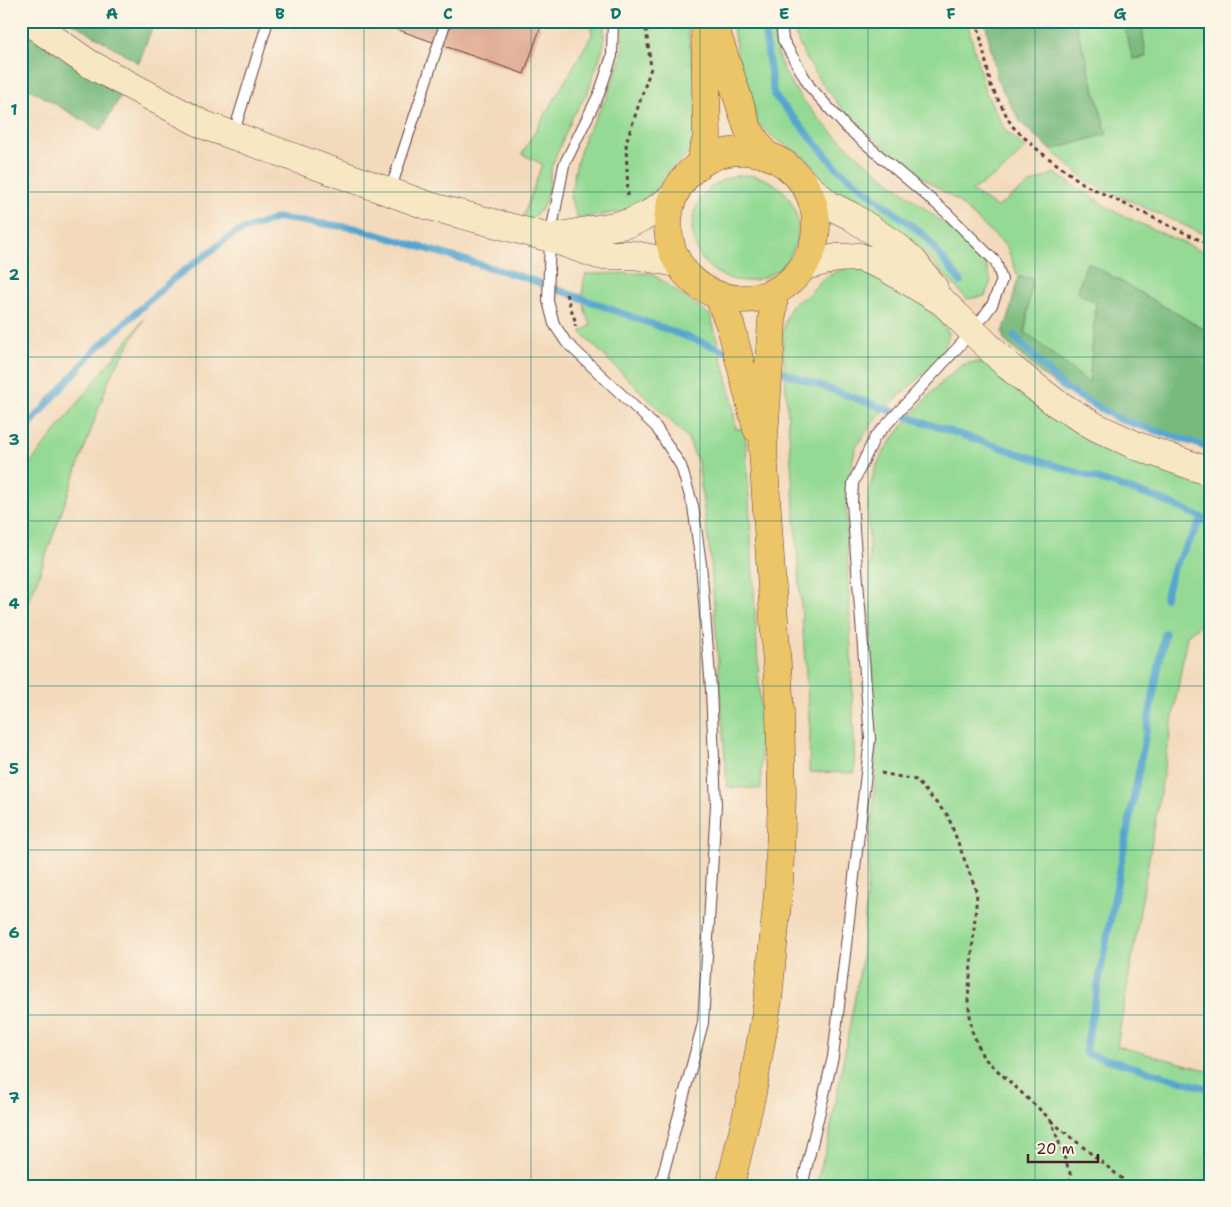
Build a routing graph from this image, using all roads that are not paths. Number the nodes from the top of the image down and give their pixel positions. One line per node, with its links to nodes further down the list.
1 (28, 21): 8 (street)
2 (268, 21): 8 (lane)
3 (446, 21): 12 (lane)
4 (612, 21): 14 (lane)
5 (705, 21): 10 (highway)
6 (713, 21): 9 (highway)
7 (781, 21): 20 (lane)
8 (233, 135): 12 (street)
9 (764, 153): 10 (highway); 11 (highway)
10 (700, 163): 13 (highway)
11 (803, 182): 16 (highway); 19 (street)
12 (390, 192): 14 (street)
13 (672, 198): 14 (street); 15 (highway)
14 (550, 238): 15 (street); 23 (lane)
15 (677, 263): 18 (highway)
16 (805, 266): 17 (highway); 19 (street)
17 (774, 293): 18 (highway); 21 (highway)
18 (719, 297): 21 (highway)
19 (943, 302): 20 (street)
20 (973, 331): 22 (street); 25 (lane)
21 (757, 393): 24 (highway)
22 (1210, 472)
23 (660, 1186)
24 (730, 1186)
25 (802, 1186)

